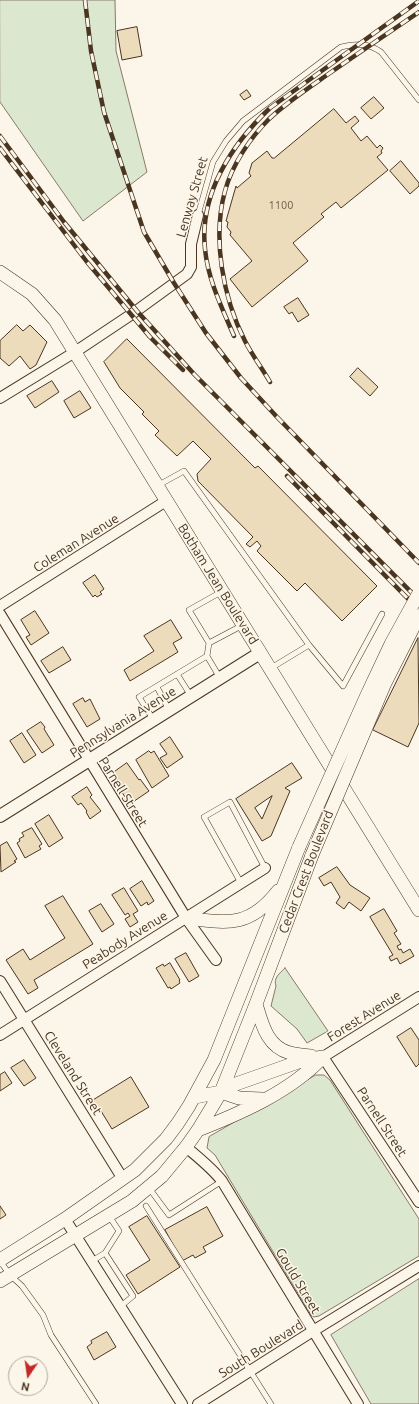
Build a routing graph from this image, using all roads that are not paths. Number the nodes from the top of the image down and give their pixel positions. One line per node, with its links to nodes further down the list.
1 (419, 100): 2 (lane, Lenway Street)
2 (198, 215): 4 (street, Lenway Street)
3 (0, 272): 4 (main road, Botham Jean Boulevard)
4 (75, 352): 5 (street, Lenway Street); 6 (main road, Botham Jean Boulevard)
5 (0, 398)
6 (157, 486): 7 (main road, Botham Jean Boulevard); 16 (lane)
7 (166, 501): 8 (main road, Botham Jean Boulevard); 10 (street, Coleman Avenue)
8 (222, 591): 14 (main road, Botham Jean Boulevard); 15 (lane)
9 (419, 593): 29 (main road, Cedar Crest Boulevard, bridge)
10 (0, 606)
11 (0, 614): 26 (street, Parnell Street)
12 (382, 614): 16 (lane)
13 (419, 616): 36 (main road, Cedar Crest Boulevard, bridge)
14 (243, 625): 15 (lane); 17 (main road, Botham Jean Boulevard)
15 (209, 644): 18 (lane)
16 (309, 645): 19 (lane)
17 (260, 653): 19 (main road, Botham Jean Boulevard); 21 (street, Pennsylvania Avenue)
18 (206, 656): 20 (lane); 21 (lane)
19 (270, 669): 31 (main road, Botham Jean Boulevard)
20 (177, 674): 22 (lane); 23 (lane)
21 (220, 678): 23 (street, Pennsylvania Avenue)
22 (157, 687): 24 (lane); 25 (lane)
23 (191, 696): 24 (street, Pennsylvania Avenue)
24 (169, 710): 25 (street, Pennsylvania Avenue)
25 (153, 720): 26 (street, Pennsylvania Avenue)
26 (88, 760): 27 (street, Pennsylvania Avenue); 32 (street, Parnell Street)
27 (0, 816)
28 (265, 868): 30 (street, Peabody Avenue); 30 (lane)
29 (285, 882): 32 (main road); 40 (main road, Cedar Crest Boulevard)
30 (241, 883): 32 (street, Peabody Avenue)
31 (419, 910)
32 (186, 918): 33 (street, Parnell Street); 37 (street, Peabody Avenue)
33 (216, 960)
34 (0, 981): 37 (street, Cleveland Street)
35 (419, 997): 39 (street, Forest Avenue)
36 (256, 1004): 39 (main road); 41 (main road, Cedar Crest Boulevard)
37 (24, 1020): 38 (street, Peabody Avenue); 46 (street, Cleveland Street)
38 (0, 1035)
39 (323, 1058): 41 (main road); 43 (main road); 49 (street, Parnell Street)
40 (214, 1060): 41 (main road); 42 (main road, Cedar Crest Boulevard)
41 (221, 1092): 42 (main road); 43 (main road); 44 (main road, Cedar Crest Boulevard)
42 (195, 1097): 46 (main road, Cedar Crest Boulevard)
43 (265, 1099): 44 (main road)
44 (198, 1130): 45 (main road, Cedar Crest Boulevard)
45 (186, 1147): 47 (street, Gould Street); 48 (main road, Cedar Crest Boulevard)
46 (124, 1179): 52 (main road, Cedar Crest Boulevard)
47 (222, 1182): 48 (lane); 60 (street, Gould Street)
48 (148, 1187): 51 (main road, Cedar Crest Boulevard)
49 (419, 1202)
50 (146, 1206): 61 (lane)
51 (109, 1216): 53 (main road, Cedar Crest Boulevard); 54 (lane)
52 (65, 1219): 53 (street); 55 (main road, Cedar Crest Boulevard)
53 (76, 1236): 56 (street); 58 (main road, Cedar Crest Boulevard)
54 (105, 1253): 56 (lane); 59 (lane)
55 (0, 1260): 58 (lane)
56 (92, 1261): 59 (street)
57 (419, 1266): 60 (street, South Boulevard)
58 (5, 1278): 62 (lane)
59 (121, 1306): 63 (street)
60 (313, 1331): 61 (street, South Boulevard); 66 (street, Gould Street)
61 (251, 1371): 64 (street, South Boulevard); 65 (lane)
62 (96, 1404)
63 (182, 1404)
64 (198, 1404)
65 (271, 1404)
66 (358, 1404)

